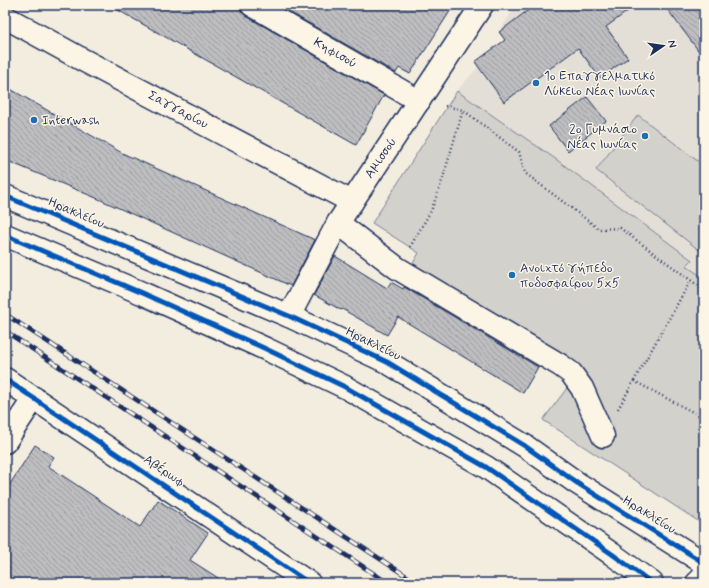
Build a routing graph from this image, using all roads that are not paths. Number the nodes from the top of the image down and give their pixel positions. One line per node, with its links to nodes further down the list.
1 (252, 5): 4 (street, Κηφισού)
2 (482, 5): 4 (street, Αμισσού)
3 (5, 16): 6 (street, Σαγγαρίου)
4 (419, 101): 6 (street, Αμισσού)
5 (5, 196): 9 (street, Ηρακλείου)
6 (352, 202): 7 (street, Αμισσού)
7 (338, 223): 9 (street, Αμισσού); 12 (street)
8 (5, 235): 14 (street)
9 (289, 316): 15 (street, Ηρακλείου)
10 (5, 379): 11 (street, Αβέρωφ)
11 (34, 398): 13 (street); 17 (street, Αβέρωφ)
12 (603, 436)
13 (5, 442)
14 (612, 554): 18 (street); 19 (street)
15 (704, 563)
16 (704, 576): 20 (street)
17 (309, 583)
18 (627, 583)
19 (652, 583)
20 (697, 583)

